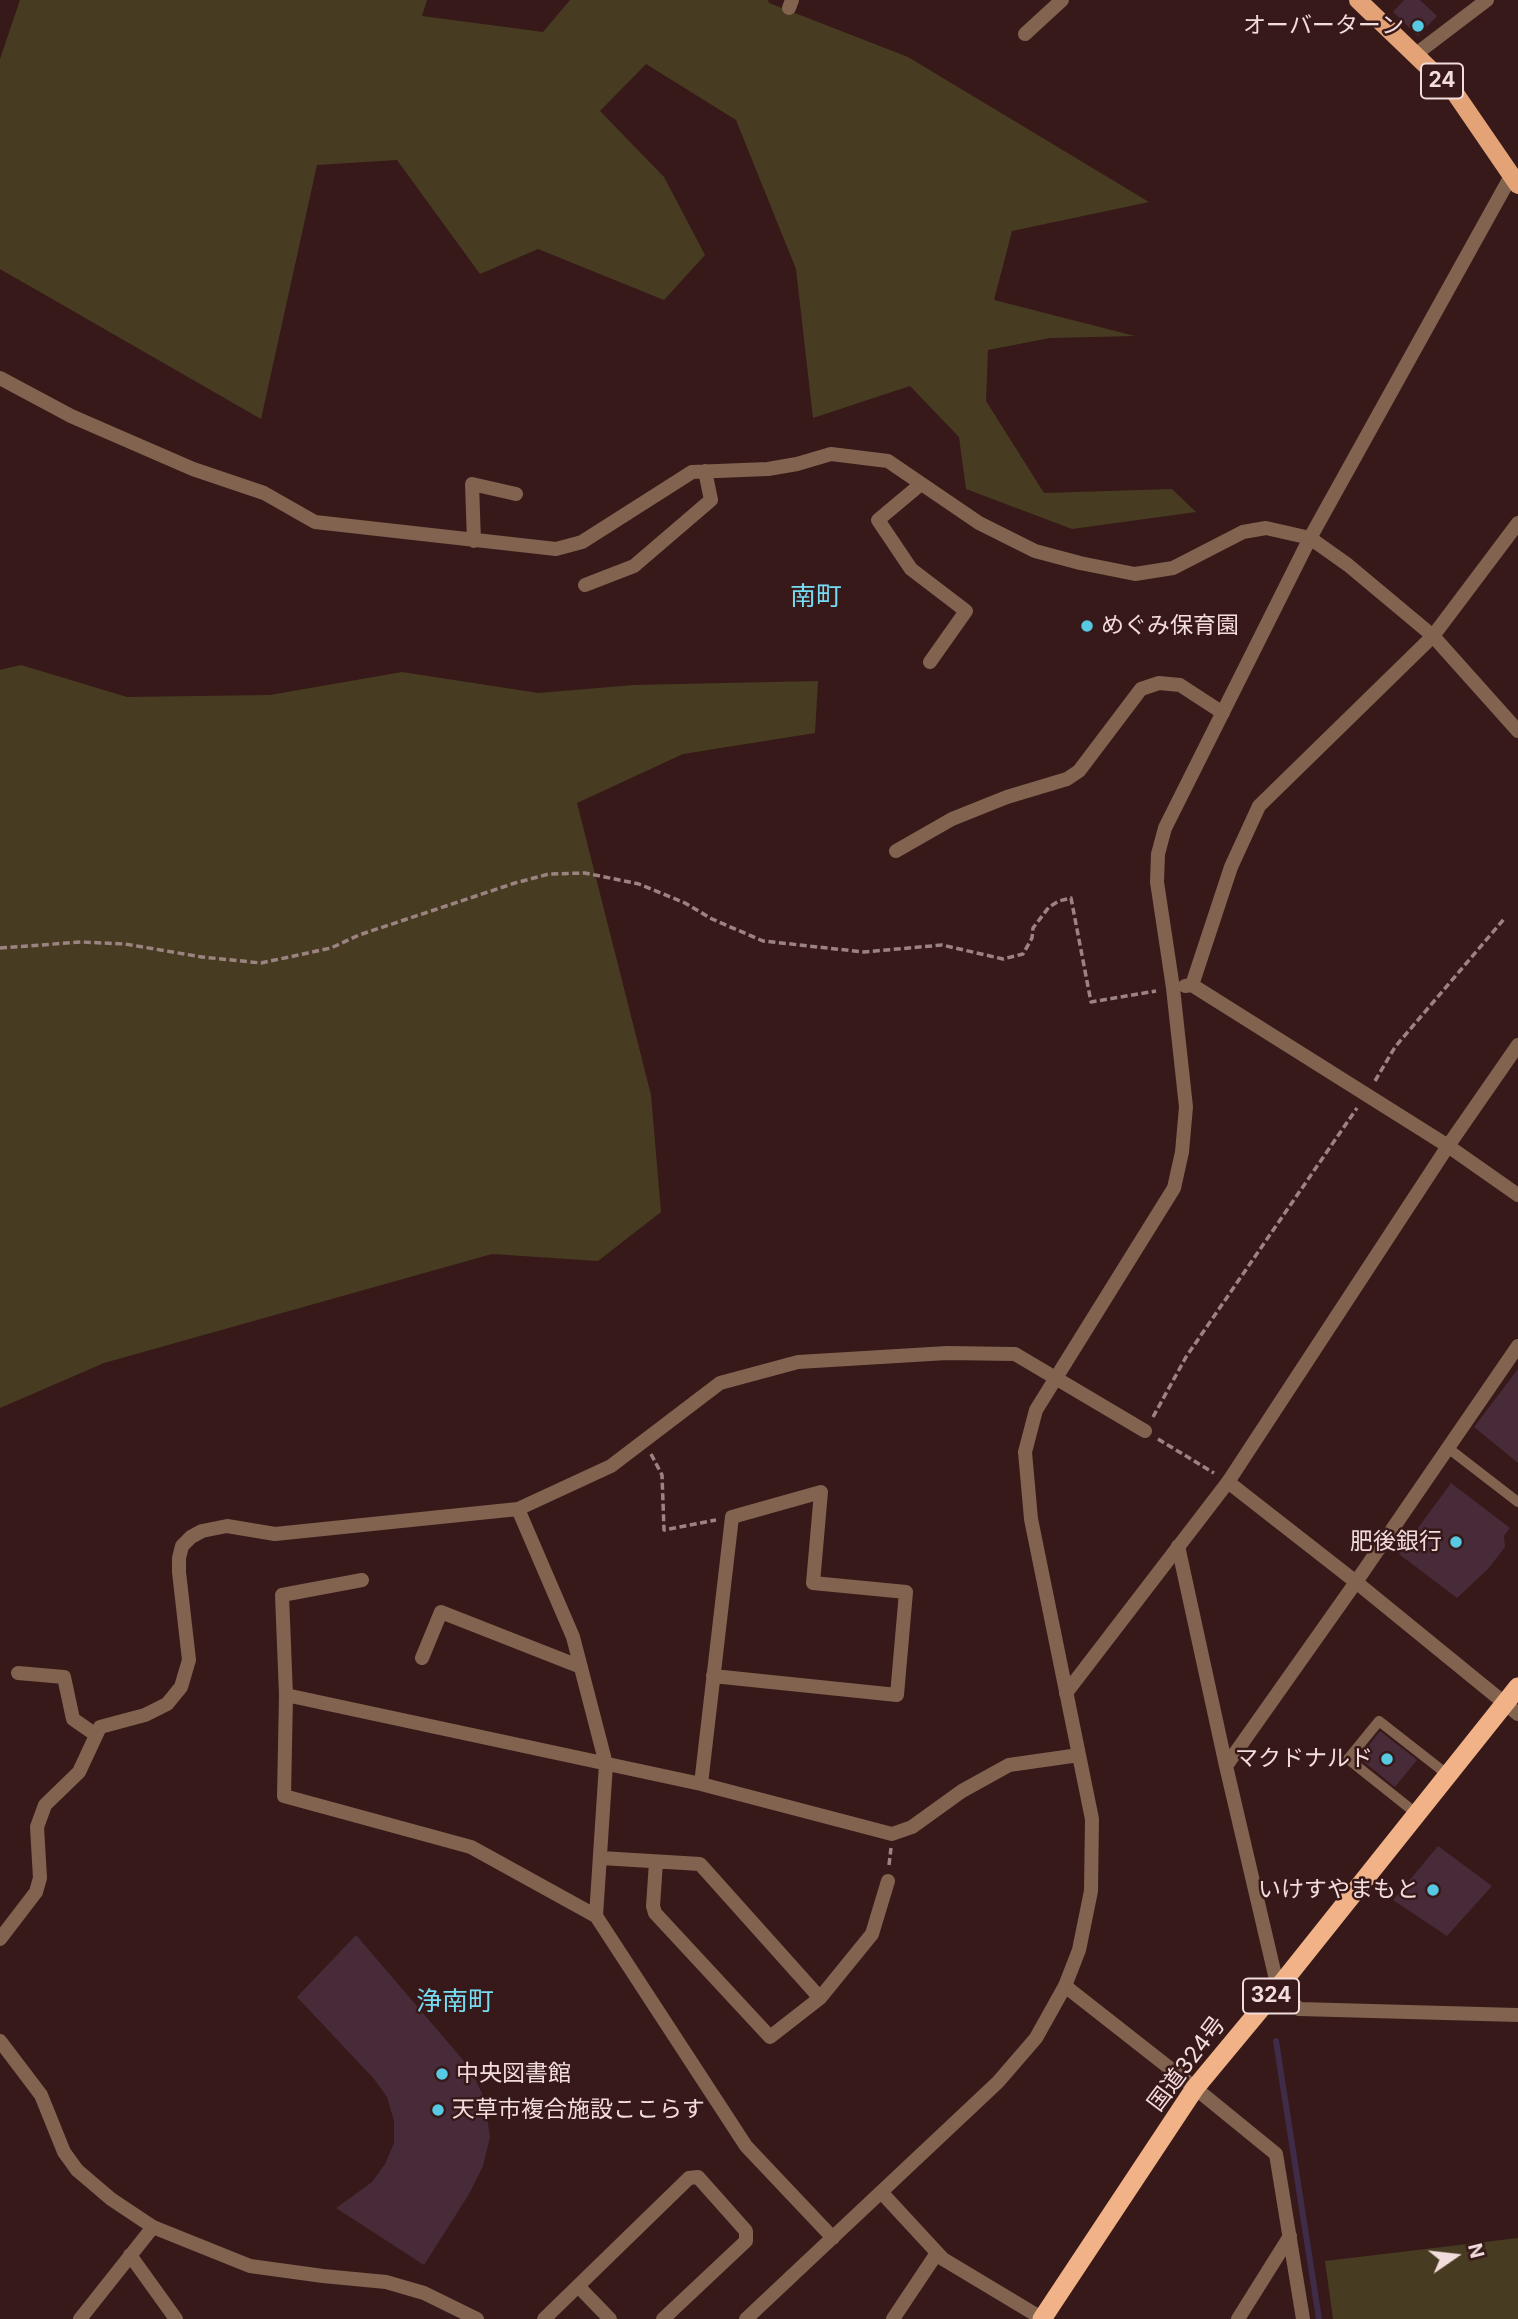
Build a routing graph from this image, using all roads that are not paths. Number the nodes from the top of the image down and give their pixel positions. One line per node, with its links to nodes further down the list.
1 (1062, 0): 4 (street)
2 (1358, 0): 5 (main road, 24)
3 (1487, 0): 5 (street)
4 (1025, 34)
5 (1416, 54): 6 (main road, 24)
6 (1516, 177): 12 (street)
7 (0, 379): 13 (street)
8 (705, 471): 9 (street); 13 (street); 14 (street)
9 (921, 484): 12 (street); 16 (street)
10 (516, 494): 13 (street)
11 (1518, 523): 15 (street)
12 (1310, 538): 15 (street); 17 (street)
13 (474, 541)
14 (585, 585)
15 (1433, 636): 18 (street); 20 (street)
16 (930, 662)
17 (1223, 713): 19 (street); 21 (street)
18 (1518, 731)
19 (896, 850)
20 (1192, 985): 21 (street); 23 (street)
21 (1173, 988): 26 (street)
22 (1518, 1045): 23 (street)
23 (1448, 1146): 24 (street); 29 (street)
24 (1518, 1195)
25 (1518, 1346): 28 (street)
26 (1056, 1378): 27 (street); 31 (street); 40 (street)
27 (1144, 1431)
28 (1448, 1448): 30 (lane); 34 (street)
29 (1228, 1482): 32 (street); 34 (street)
30 (1518, 1502)
31 (518, 1509): 36 (street); 43 (street)
32 (1178, 1546): 40 (street); 46 (street)
33 (362, 1580): 41 (street)
34 (1356, 1582): 42 (street); 46 (street)
35 (422, 1658): 36 (street)
36 (580, 1667): 45 (street)
37 (18, 1673): 43 (street)
38 (713, 1676): 38 (street); 48 (street)
39 (1518, 1687): 42 (highway, 国道324号 / 324)
40 (1066, 1693): 44 (street)
41 (286, 1695): 45 (street); 53 (street)
42 (1512, 1708): 47 (highway, 国道324号 / 324)
43 (96, 1735): 54 (street)
44 (1079, 1755): 48 (street); 55 (street)
45 (606, 1764): 48 (street); 50 (street)
46 (1226, 1766): 56 (street)
47 (1448, 1775): 49 (highway, 国道324号 / 324); 49 (lane)
48 (701, 1784)
49 (1417, 1814): 56 (highway, 国道324号 / 324)
50 (601, 1858): 51 (street); 53 (street)
51 (656, 1861): 57 (street); 57 (street)
52 (888, 1881): 57 (street)
53 (596, 1916): 64 (street)
54 (0, 1938)
55 (1065, 1986): 60 (street); 61 (street)
56 (1278, 1988): 58 (street); 60 (highway, 国道324号 / 324)
57 (820, 1998)
58 (1518, 2015)
59 (0, 2041): 62 (street)
60 (1195, 2088): 63 (street); 76 (highway, 国道324号 / 324)
61 (881, 2193): 64 (street); 65 (street)
62 (153, 2227): 66 (street); 70 (street)
63 (1290, 2236): 77 (street); 78 (street)
64 (833, 2238): 74 (street)
65 (937, 2253): 75 (street); 76 (street)
66 (130, 2255): 68 (street); 69 (street)
67 (578, 2286): 71 (street); 72 (street); 73 (street)
68 (80, 2319)
69 (176, 2319)
70 (477, 2319)
71 (544, 2319)
72 (610, 2319)
73 (663, 2319)
74 (746, 2319)
75 (893, 2319)
76 (1042, 2319)
77 (1238, 2319)
78 (1303, 2319)

